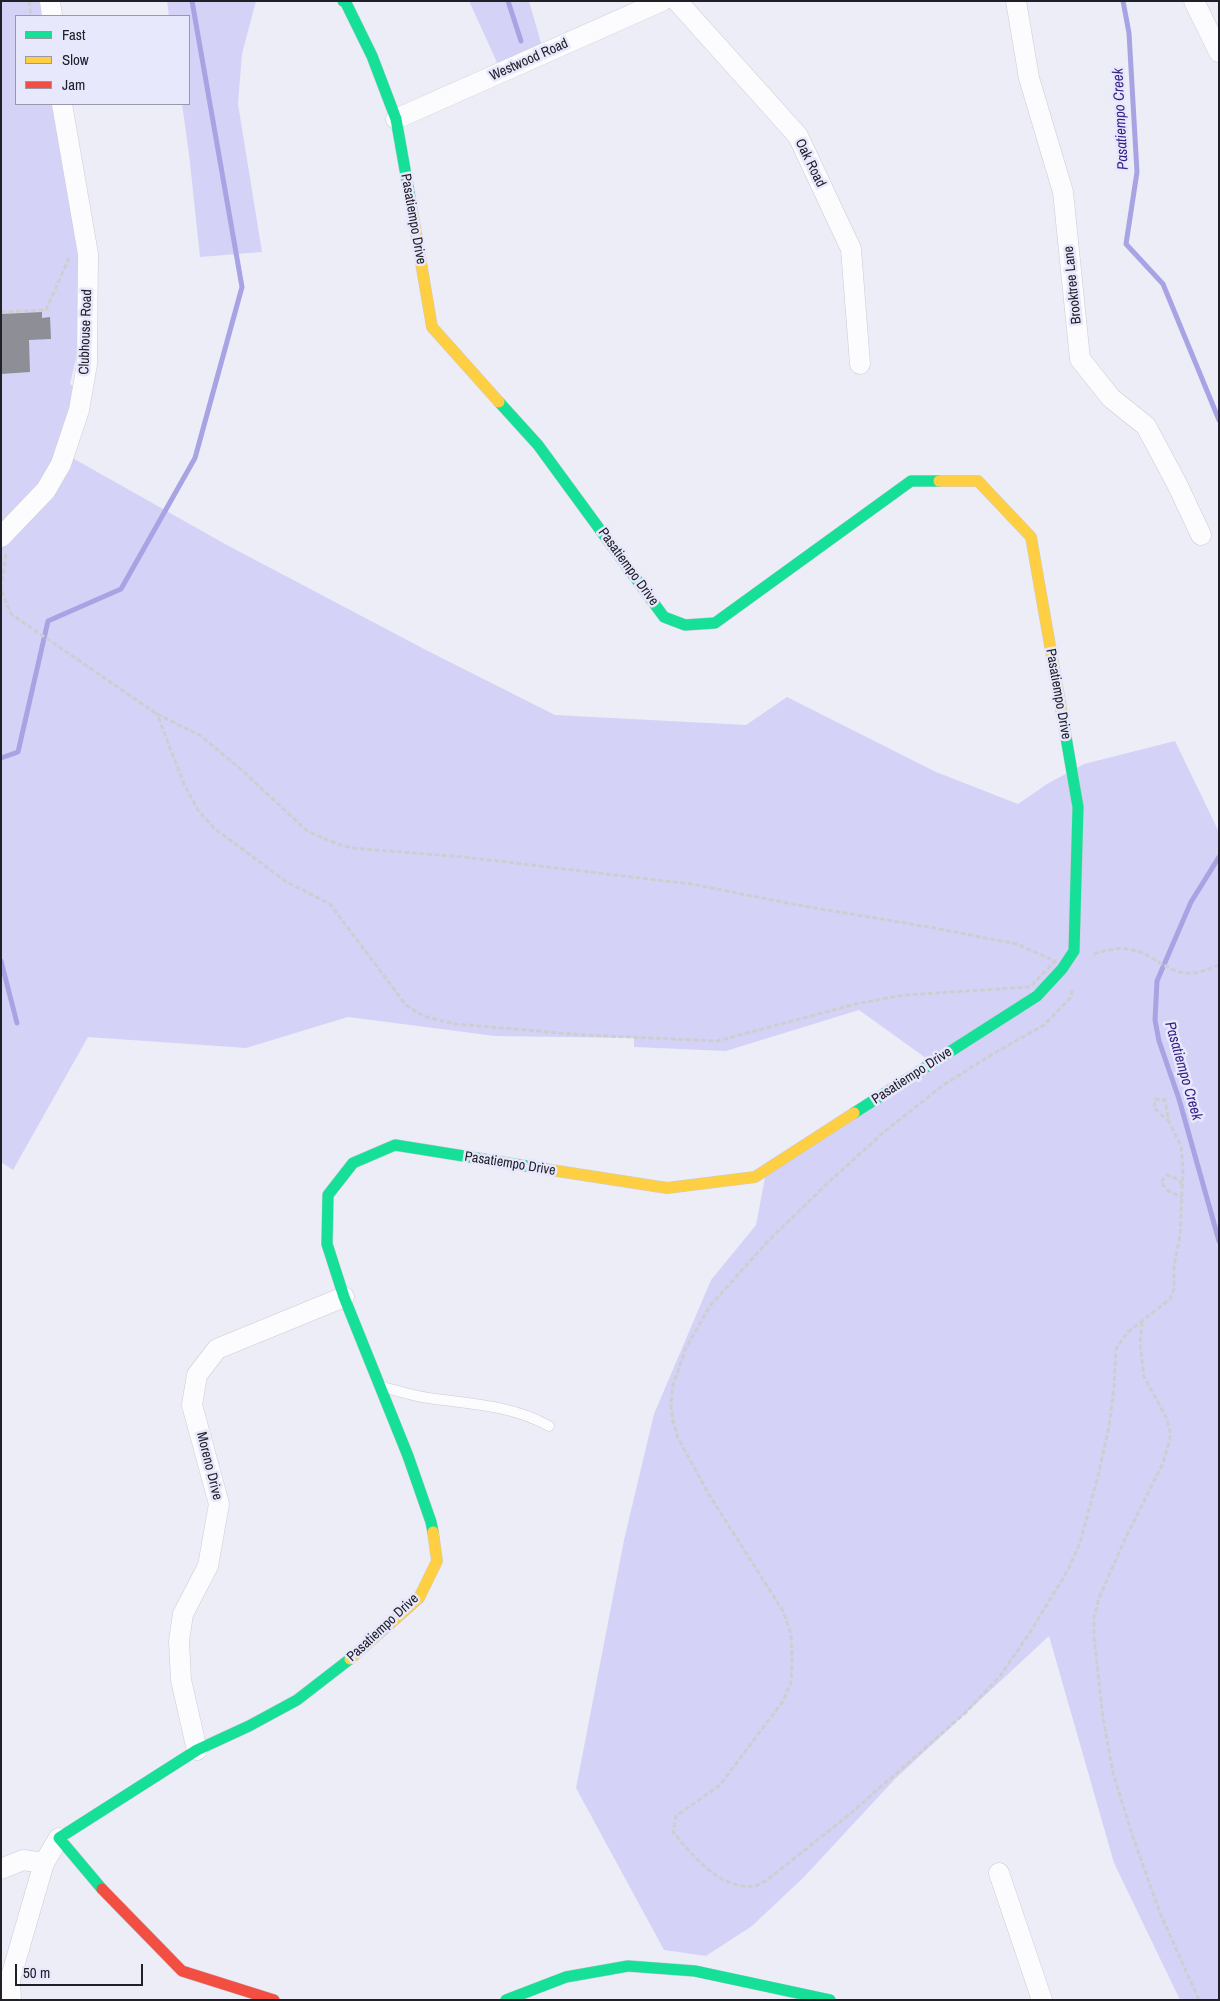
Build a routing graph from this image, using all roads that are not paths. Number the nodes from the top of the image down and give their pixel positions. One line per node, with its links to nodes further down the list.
1 (50, 1): 7 (street)
2 (343, 1): 10 (street, Pasatiempo Drive)
3 (662, 1): 10 (street, Westwood Road)
4 (677, 1): 11 (street, Oak Road)
5 (1016, 1): 12 (street, Brooktree Lane)
6 (1194, 1): 8 (street)
7 (52, 15)
8 (1219, 52)
9 (62, 105): 13 (street, Clubhouse Road)
10 (396, 119): 14 (street, Pasatiempo Drive)
11 (860, 364)
12 (1201, 534)
13 (1, 537)
14 (344, 1296): 15 (street, Pasatiempo Drive); 17 (street, Moreno Drive)
15 (380, 1386): 16 (lane); 17 (street, Pasatiempo Drive)
16 (549, 1426)
17 (197, 1750): 18 (street, Pasatiempo Drive)
18 (59, 1838): 19 (street); 24 (street)
19 (44, 1863): 20 (street); 23 (street)
20 (1, 1869)
21 (999, 1873): 27 (street)
22 (801, 1996): 25 (street); 26 (street)
23 (11, 2000)
24 (274, 2000)
25 (506, 2000)
26 (830, 2000)
27 (1042, 2000)

